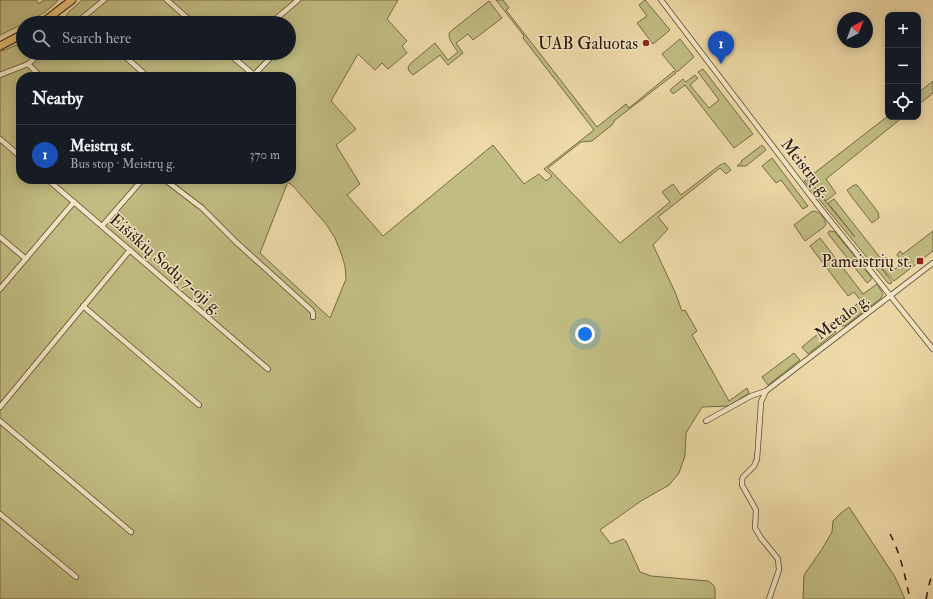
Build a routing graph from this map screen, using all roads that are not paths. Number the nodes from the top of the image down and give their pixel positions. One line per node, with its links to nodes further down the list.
1 (70, 0): 6 (main road)
2 (104, 0): 7 (street)
3 (167, 0): 8 (street)
4 (298, 0): 9 (street)
5 (661, 0): 34 (street, Meistrų g.)
6 (51, 16)
7 (84, 16)
8 (185, 16)
9 (279, 16)
10 (16, 38): 11 (main road)
11 (0, 46)
12 (33, 60): 16 (street)
13 (129, 60): 18 (street)
14 (236, 60): 19 (street)
15 (268, 60): 20 (street)
16 (28, 64): 17 (street); 21 (street)
17 (36, 72)
18 (142, 72)
19 (249, 72)
20 (257, 72)
21 (0, 75)
22 (0, 139): 23 (street)
23 (16, 153)
24 (53, 184): 27 (street, Eišiškių Sodų 7-oji g.)
25 (139, 184): 28 (street)
26 (171, 184): 36 (street)
27 (74, 202): 28 (street, Eišiškių Sodų 7-oji g.); 31 (street)
28 (102, 226): 30 (street, Eišiškių Sodų 7-oji g.)
29 (0, 237): 31 (street)
30 (130, 250): 35 (street); 38 (street, Eišiškių Sodų 7-oji g.)
31 (26, 259): 33 (street)
32 (933, 263): 34 (street, Metalo g.)
33 (0, 289)
34 (891, 296): 37 (street, Meistrų g.); 39 (street, Metalo g.)
35 (83, 306): 40 (street); 41 (street)
36 (313, 317)
37 (933, 349)
38 (268, 369)
39 (766, 391): 43 (street, Metalo g.); 47 (street)
40 (199, 405)
41 (0, 406)
42 (0, 421): 45 (street)
43 (706, 421)
44 (0, 514): 46 (street)
45 (131, 532)
46 (76, 577)
47 (769, 599)

